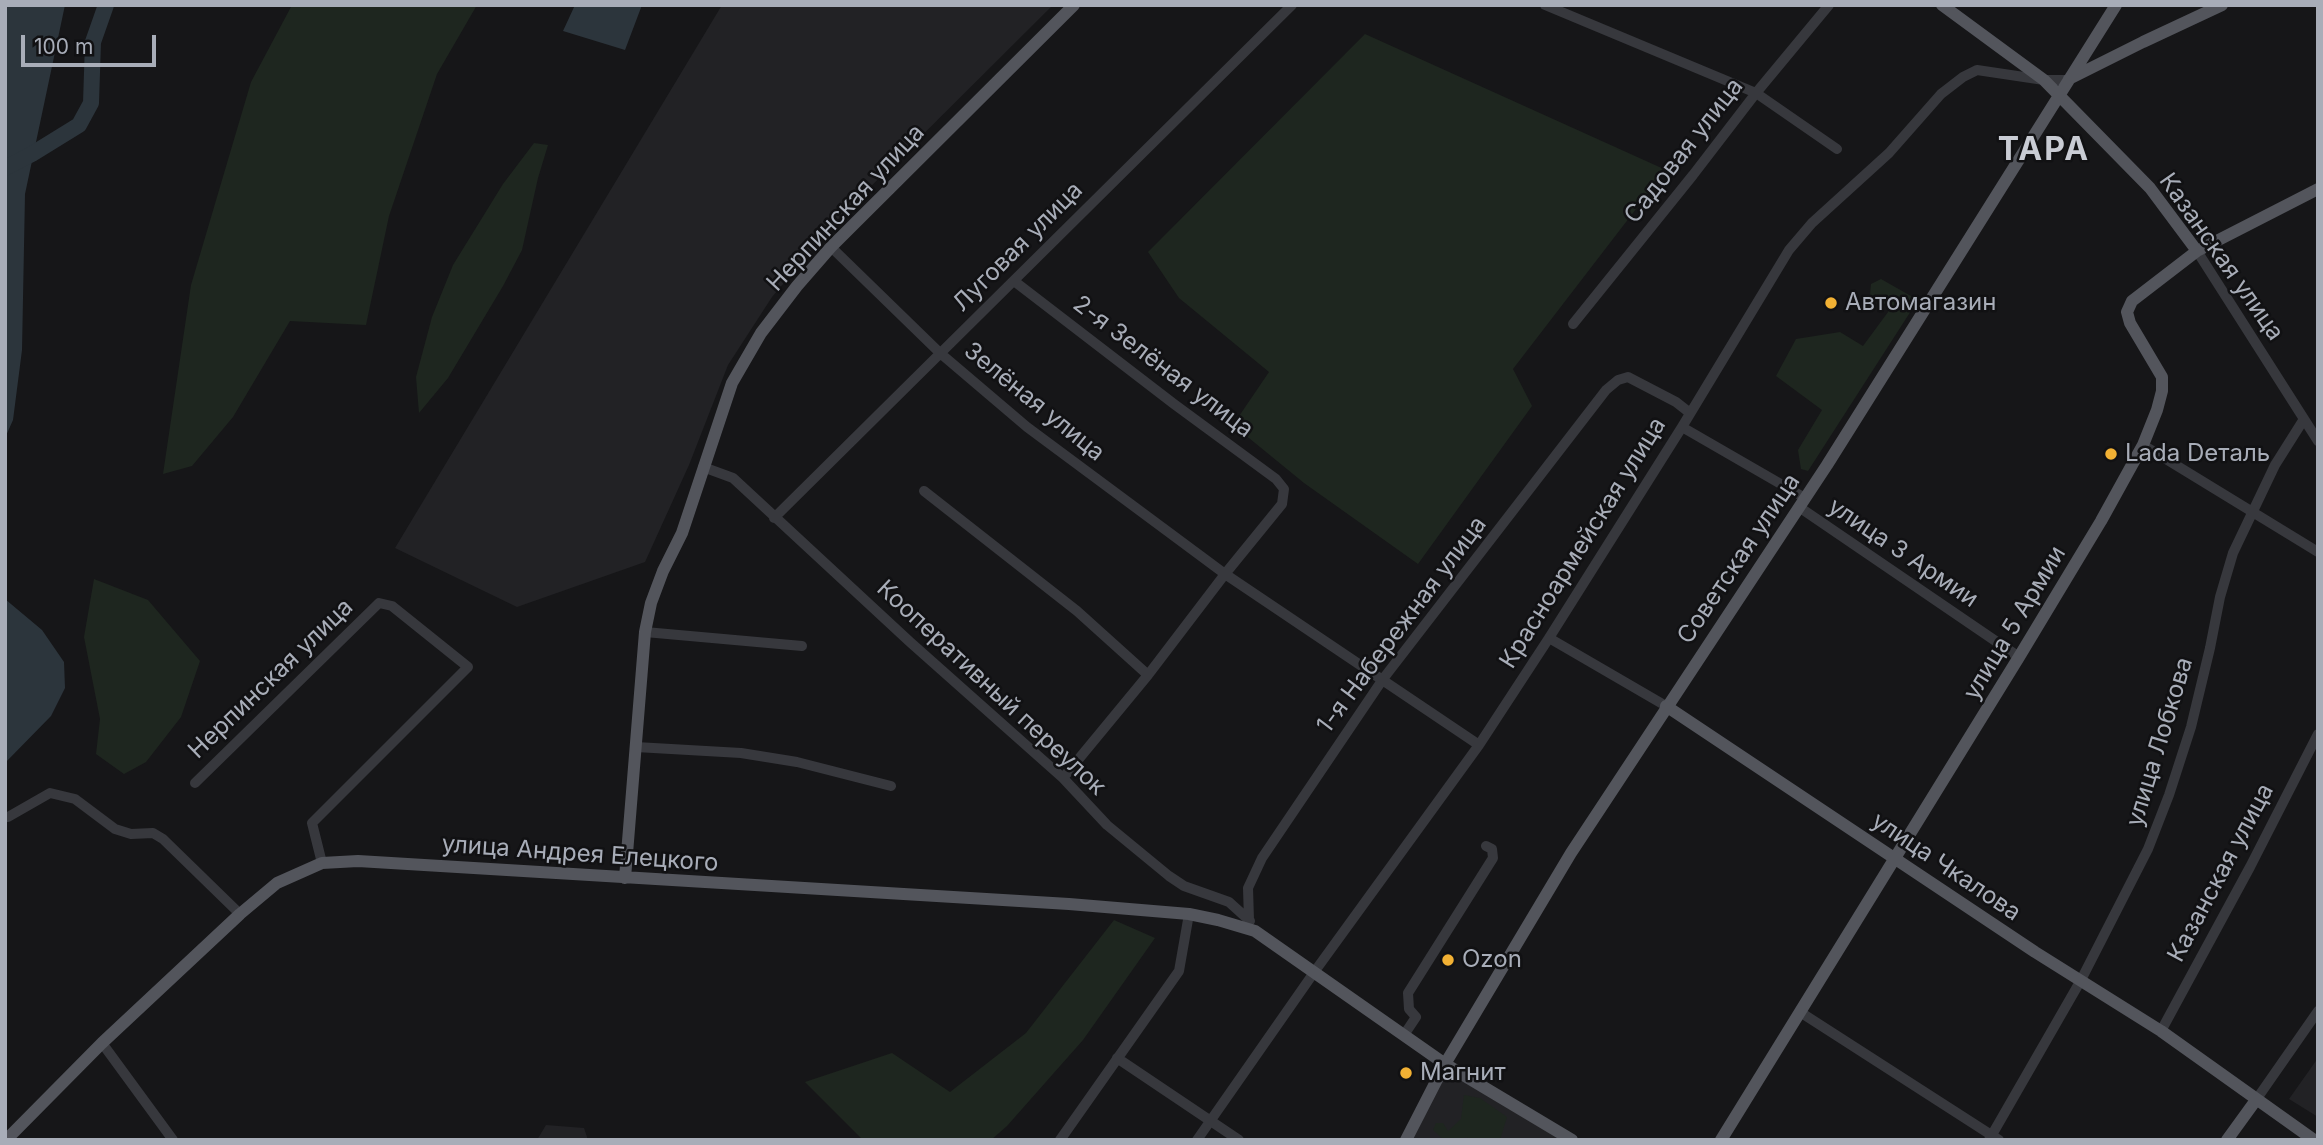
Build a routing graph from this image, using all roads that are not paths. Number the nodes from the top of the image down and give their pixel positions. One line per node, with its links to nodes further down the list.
1 (1074, 5): 14 (main road, Нерпинская улица)
2 (1292, 5): 16 (street, Луговая улица)
3 (1545, 5): 10 (street)
4 (1829, 5): 10 (street, Садовая улица)
5 (1942, 5): 8 (main road, Казанская улица)
6 (2116, 5): 9 (main road, Советская улица)
7 (2222, 5): 9 (main road)
8 (2044, 80): 9 (street, Красноармейская улица); 11 (main road, Казанская улица); 19 (street, Красноармейская улица)
9 (2069, 80): 11 (main road, Советская улица)
10 (1756, 93): 12 (street); 17 (street, Садовая улица)
11 (2059, 96): 15 (main road, Казанская улица); 26 (main road, Советская улица)
12 (1837, 149)
13 (2318, 190): 15 (main road, улица 5 Армии)
14 (831, 247): 18 (street, Зелёная улица); 24 (main road, Нерпинская улица)
15 (2197, 251): 20 (street, Казанская улица); 23 (main road, улица 5 Армии)
16 (1014, 281): 18 (street, Луговая улица); 30 (street, 2-я Зелёная улица)
17 (1573, 324)
18 (940, 353): 28 (street, Луговая улица); 30 (street, Зелёная улица)
19 (1690, 414): 21 (street, Красноармейская улица); 36 (street, 1-я Набережная улица)
20 (2304, 419): 22 (street, Казанская улица); 27 (street, улица Лобкова)
21 (1682, 427): 26 (street, улица 3 Армии); 32 (street, Красноармейская улица)
22 (2318, 442)
23 (2143, 445): 27 (street); 34 (main road, улица 5 Армии)
24 (704, 467): 28 (street, Кооперативный переулок); 31 (main road, Нерпинская улица)
25 (924, 491): 35 (street)
26 (1802, 502): 34 (street, улица 3 Армии); 37 (main road, Советская улица)
27 (2252, 512): 29 (street); 53 (street, улица Лобкова)
28 (774, 518): 41 (street, Кооперативный переулок)
29 (2318, 552)
30 (1225, 573): 35 (street); 36 (street, Зелёная улица)
31 (645, 632): 33 (street); 40 (main road, Нерпинская улица)
32 (1549, 638): 37 (street, улица Чкалова); 39 (street, Красноармейская улица)
33 (802, 646)
34 (2019, 657): 46 (main road, улица 5 Армии)
35 (1148, 675): 41 (street)
36 (1383, 679): 39 (street, Зелёная улица); 51 (street, 1-я Набережная улица)
37 (1667, 706): 46 (main road, улица Чкалова); 60 (main road, Советская улица)
38 (2318, 734): 56 (street, Казанская улица)
39 (1479, 745): 52 (street, Красноармейская улица)
40 (636, 747): 43 (street); 48 (main road, Нерпинская улица)
41 (1063, 778): 51 (street, Кооперативный переулок)
42 (195, 783): 47 (street, Нерпинская улица)
43 (891, 786)
44 (8, 817): 49 (street)
45 (1486, 846): 57 (street)
46 (1896, 857): 53 (main road, улица Чкалова); 55 (main road, улица 5 Армии)
47 (322, 863): 48 (main road, улица Андрея Елецкого); 49 (main road, улица Андрея Елецкого)
48 (625, 878): 50 (main road, улица Андрея Елецкого)
49 (240, 914): 58 (main road, улица Андрея Елецкого)
50 (1189, 914): 51 (main road, улица Андрея Елецкого); 59 (street)
51 (1252, 925): 52 (main road, улица Андрея Елецкого)
52 (1315, 971): 57 (main road, улица Андрея Елецкого); 62 (street, Красноармейская улица)
53 (2081, 980): 56 (main road, улица Чкалова); 63 (street, улица Лобкова)
54 (2318, 1011): 61 (street)
55 (1800, 1012): 63 (street); 71 (main road, улица 5 Армии)
56 (2161, 1031): 61 (main road, улица Чкалова)
57 (1404, 1035): 60 (main road, улица Андрея Елецкого)
58 (102, 1043): 64 (main road, улица Андрея Елецкого); 65 (street)
59 (1117, 1058): 62 (street); 66 (street)
60 (1445, 1064): 69 (main road, Советская улица); 70 (main road, улица Андрея Елецкого)
61 (2256, 1100): 72 (main road); 73 (main road, улица Чкалова)
62 (1210, 1121): 67 (street, Красноармейская улица); 68 (street)
63 (1993, 1138)
64 (6, 1140)
65 (173, 1140)
66 (1060, 1140)
67 (1198, 1140)
68 (1239, 1140)
69 (1406, 1140)
70 (1572, 1140)
71 (1721, 1140)
72 (2227, 1140)
73 (2314, 1140)

